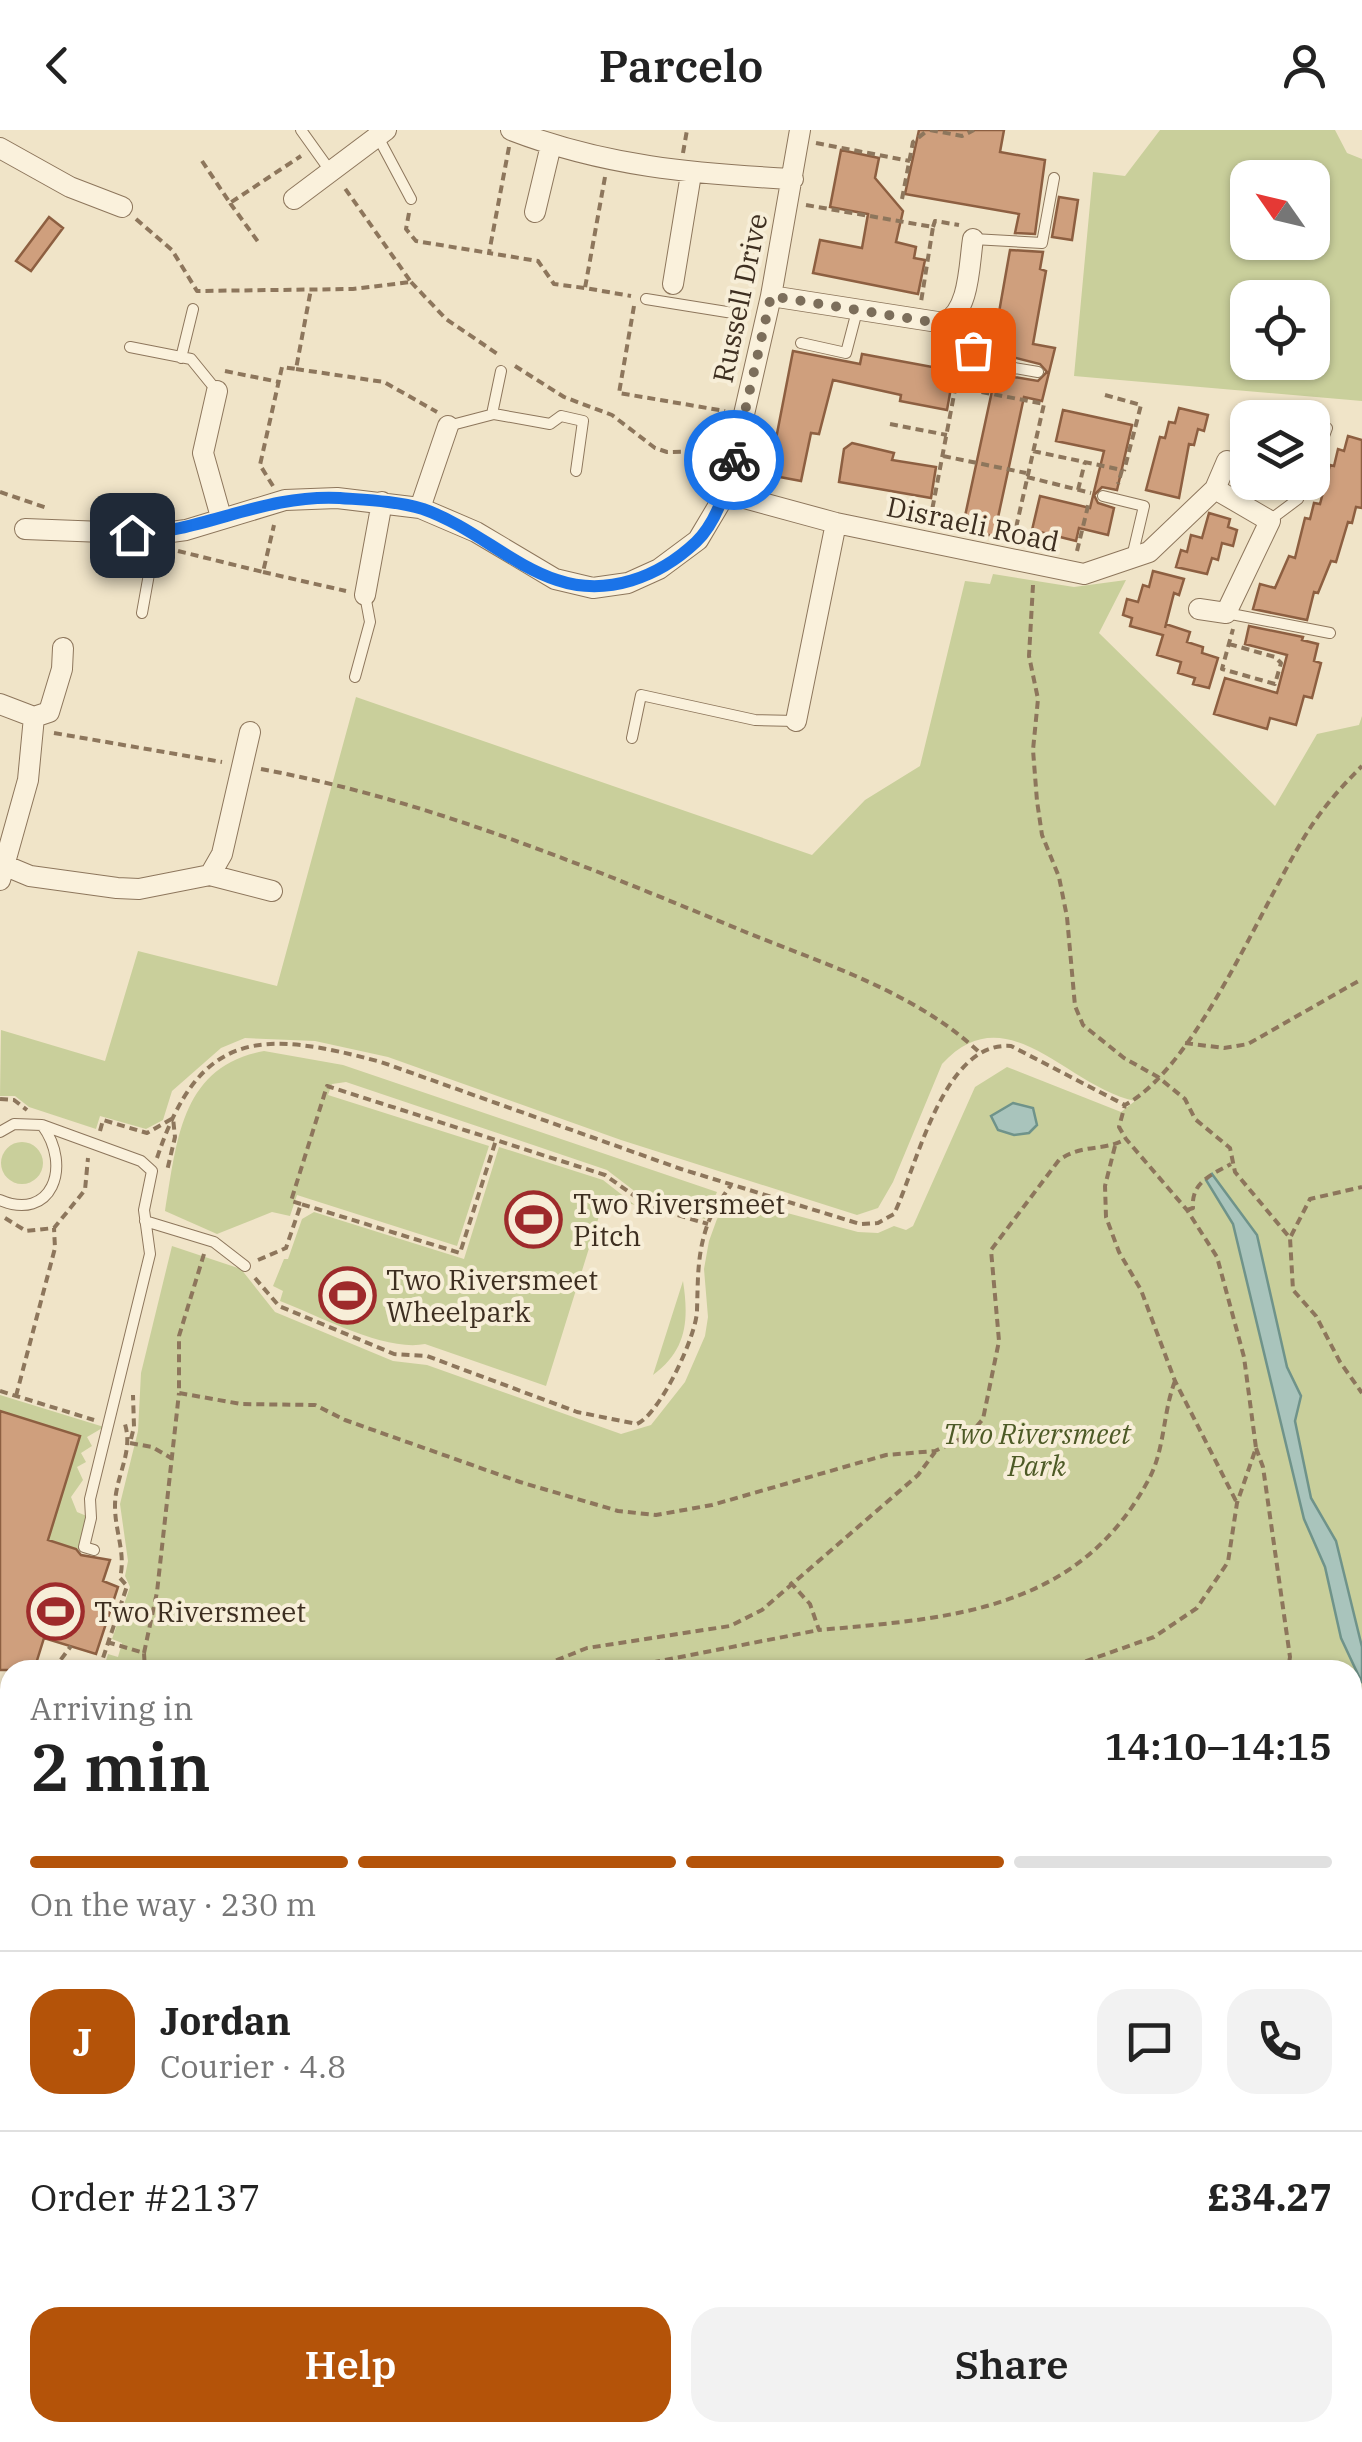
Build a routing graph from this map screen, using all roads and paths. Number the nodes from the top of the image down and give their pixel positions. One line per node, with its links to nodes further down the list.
1 (301, 130): 8 (lane)
2 (512, 130): 7 (street); 26 (path)
3 (929, 130): 4 (path); 10 (path)
4 (974, 130)
5 (382, 133): 13 (street); 18 (lane)
6 (799, 135): 10 (path); 16 (street, Russell Drive)
7 (551, 145): 12 (street); 23 (street)
8 (313, 147): 13 (lane); 21 (path)
9 (0, 148): 22 (street)
10 (910, 160): 19 (path)
11 (202, 161): 21 (path)
12 (608, 161): 14 (street); 28 (path)
13 (331, 172): 17 (street); 27 (path)
14 (691, 174): 16 (street); 30 (street)
15 (1054, 178): 24 (lane)
16 (793, 179): 20 (street, Russell Drive)
17 (294, 199)
18 (411, 199): 26 (path)
19 (902, 199)
20 (788, 202): 31 (street, Russell Drive); 36 (path)
21 (230, 203): 25 (path)
22 (122, 207): 29 (path)
23 (535, 212)
24 (973, 239): 37 (street)
25 (258, 243)
26 (490, 253): 28 (path)
27 (410, 282): 29 (path); 56 (path)
28 (585, 288): 51 (path)
29 (311, 289): 43 (path)
30 (671, 293): 32 (lane); 35 (lane)
31 (771, 296): 34 (street); 51 (street, Russell Drive)
32 (646, 298)
33 (193, 309): 41 (lane)
34 (856, 311): 36 (street); 38 (lane)
35 (732, 313)
36 (918, 322): 37 (street)
37 (944, 324): 39 (lane)
38 (801, 343)
39 (964, 344): 45 (lane); 47 (path)
40 (130, 348): 41 (lane)
41 (182, 358): 42 (lane)
42 (198, 366): 46 (path); 48 (lane)
43 (296, 369): 46 (path); 53 (path)
44 (501, 372): 50 (lane)
45 (1038, 372)
46 (279, 382): 69 (path)
47 (956, 387): 54 (path); 55 (path)
48 (217, 391): 72 (street)
49 (1105, 395): 60 (path)
50 (492, 414): 53 (lane); 61 (lane)
51 (744, 414): 56 (street, Russell Drive)
52 (890, 424): 54 (path)
53 (448, 426): 71 (street)
54 (946, 435): 57 (path)
55 (1033, 451): 59 (path); 62 (path)
56 (735, 455): 66 (street, Russell Drive)
57 (943, 456): 62 (path); 78 (path)
58 (1227, 461): 63 (street, Disraeli Road)
59 (1085, 462): 60 (path); 64 (path)
60 (1122, 470): 67 (path)
61 (576, 471)
62 (1028, 475): 64 (path); 80 (path)
63 (1215, 488): 73 (street); 79 (street, Disraeli Road)
64 (1078, 490): 83 (path)
65 (0, 492): 76 (path)
66 (726, 493): 71 (street, Russell Drive); 74 (street, Disraeli Road)
67 (1108, 497): 79 (lane)
68 (1298, 500): 73 (lane)
69 (281, 501): 70 (street, Russell Drive); 72 (street, Russell Drive); 82 (path)
70 (382, 502): 71 (street, Russell Drive); 84 (street)
71 (420, 508)
72 (221, 517): 77 (street, Russell Drive)
73 (1270, 521): 87 (street)
74 (836, 524): 78 (street, Disraeli Road); 93 (street)
75 (25, 529): 76 (street, Russell Drive)
76 (76, 530): 77 (street, Russell Drive)
77 (155, 540): 82 (path); 86 (lane)
78 (926, 543): 80 (street, Disraeli Road)
79 (1131, 558): 83 (street, Disraeli Road)
80 (1008, 561): 81 (street, Disraeli Road)
81 (1030, 566): 83 (street, Disraeli Road); 105 (path)
82 (263, 572): 84 (path)
83 (1071, 572)
84 (365, 595): 91 (lane)
85 (1199, 608): 87 (street)
86 (142, 613)
87 (1232, 614): 88 (lane); 89 (path)
88 (1330, 633)
89 (1229, 644): 89 (path)
90 (63, 648): 94 (street)
91 (355, 678)
92 (0, 704): 94 (street)
93 (796, 721): 96 (lane)
94 (33, 723): 97 (path); 99 (street)
95 (250, 732): 97 (street)
96 (632, 738)
97 (242, 765): 100 (street); 104 (path)
98 (1362, 766): 103 (path)
99 (3, 873): 100 (street)
100 (210, 874): 101 (street)
101 (272, 891)
102 (1362, 979): 103 (path)
103 (1185, 1043): 105 (path)
104 (978, 1051): 106 (path); 116 (path)
105 (1158, 1077): 106 (path); 114 (path)
106 (1125, 1105): 111 (path)
107 (173, 1118): 110 (path); 115 (path); 116 (path)
108 (42, 1126): 109 (lane); 115 (lane); 118 (lane)
109 (0, 1132)
110 (91, 1132)
111 (1126, 1139): 113 (path); 120 (path)
112 (496, 1140): 119 (path); 119 (path); 123 (path)
113 (1115, 1146): 127 (path); 137 (path)
114 (1233, 1162): 120 (path); 124 (path)
115 (152, 1171): 122 (lane)
116 (730, 1185): 123 (path)
117 (1362, 1187): 124 (path)
118 (0, 1200)
119 (301, 1204): 126 (path)
120 (1187, 1210): 136 (path)
121 (0, 1213): 131 (path)
122 (146, 1220): 125 (lane); 132 (lane)
123 (708, 1224): 126 (path)
124 (1290, 1238): 130 (path)
125 (208, 1240): 126 (lane); 129 (path)
126 (245, 1266)
127 (1174, 1381): 139 (path); 142 (path)
128 (0, 1391): 131 (path)
129 (179, 1392): 137 (path); 138 (path)
130 (1362, 1394)
131 (16, 1396): 133 (path)
132 (116, 1398): 133 (lane); 134 (path)
133 (109, 1424): 134 (path); 140 (lane)
134 (130, 1431): 135 (path)
135 (130, 1443): 138 (path); 143 (path)
136 (1256, 1448): 139 (path); 152 (path)
137 (936, 1451): 141 (path)
138 (171, 1458): 145 (path)
139 (1237, 1503): 151 (path)
140 (94, 1550)
141 (790, 1582): 142 (path); 149 (path)
142 (819, 1630): 150 (path)
143 (108, 1642): 145 (path); 147 (path)
144 (71, 1646): 146 (path)
145 (144, 1653): 148 (path)
146 (60, 1660)
147 (102, 1660)
148 (144, 1660)
149 (557, 1660)
150 (665, 1660)
151 (1088, 1660)
152 (1290, 1660)

